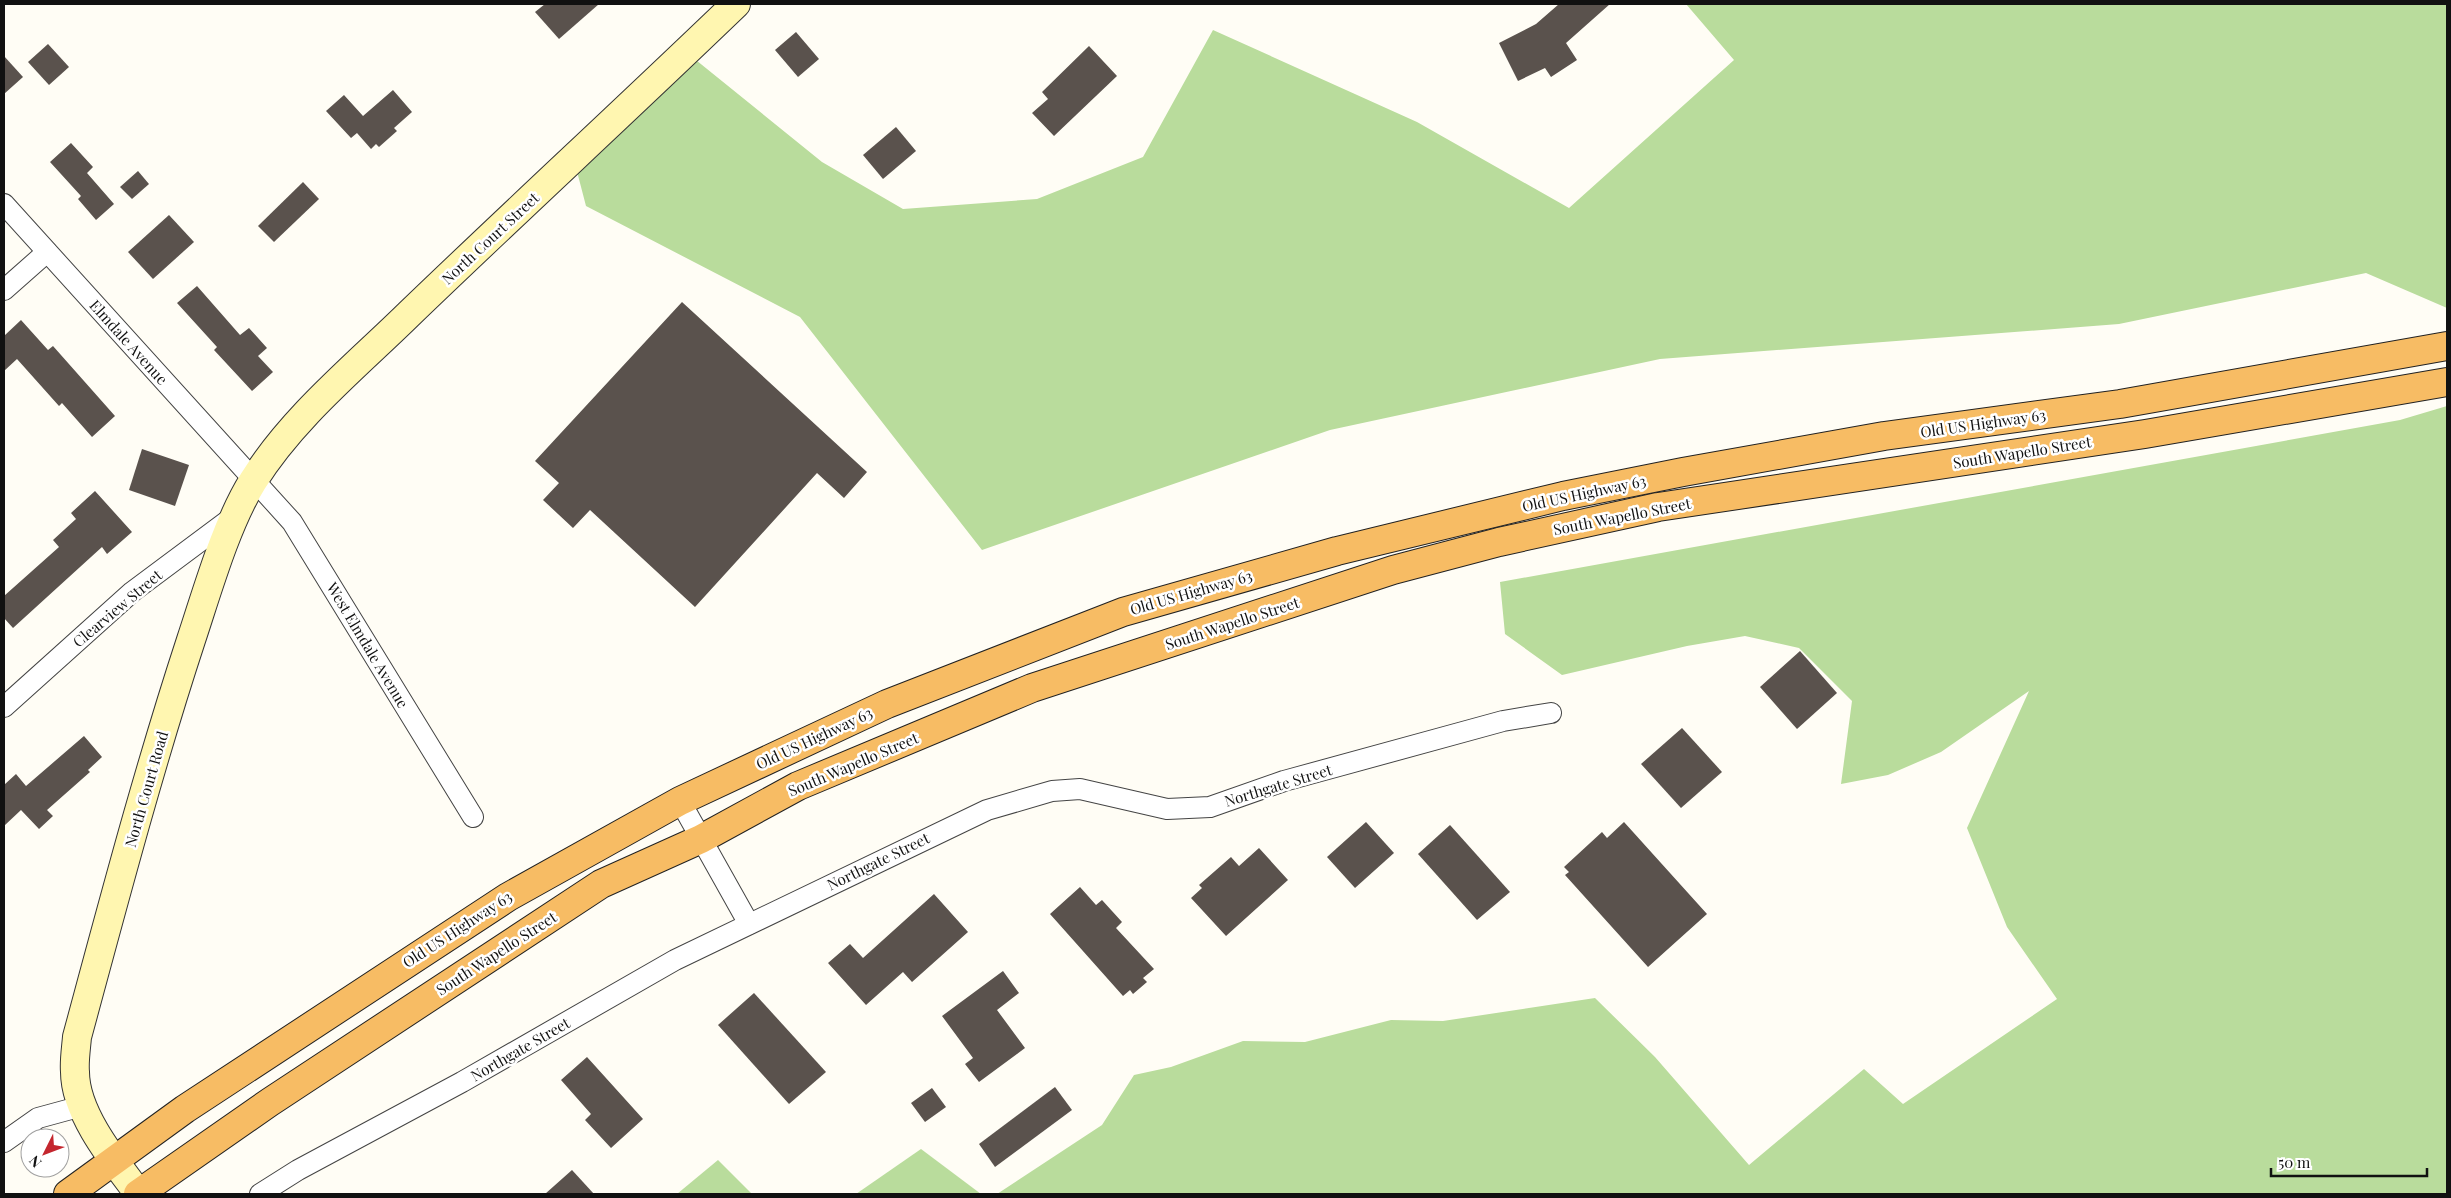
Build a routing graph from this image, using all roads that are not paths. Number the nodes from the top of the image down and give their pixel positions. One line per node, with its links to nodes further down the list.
1 (736, 4): 7 (main road, North Court Street)
2 (4, 204): 3 (street, Elmdale Avenue)
3 (46, 252): 4 (street); 7 (street, Elmdale Avenue)
4 (4, 290)
5 (2447, 346): 11 (highway, Old US Highway 63)
6 (2447, 382): 13 (highway, South Wapello Street)
7 (254, 480): 8 (main road, North Court Road); 12 (street, West Elmdale Avenue)
8 (236, 515): 9 (street, Clearview Street); 15 (main road, North Court Road)
9 (4, 707)
10 (1551, 713): 14 (street, Northgate Street)
11 (680, 801): 13 (street); 17 (highway, Old US Highway 63)
12 (473, 817)
13 (701, 839): 14 (street); 19 (highway, South Wapello Street)
14 (749, 924): 20 (street, Northgate Street)
15 (82, 1106): 16 (street); 17 (main road, North Court Road)
16 (4, 1142)
17 (113, 1160): 18 (highway, Old US Highway 63); 19 (main road, North Court Road)
18 (68, 1194)
19 (139, 1194)
20 (260, 1194)

